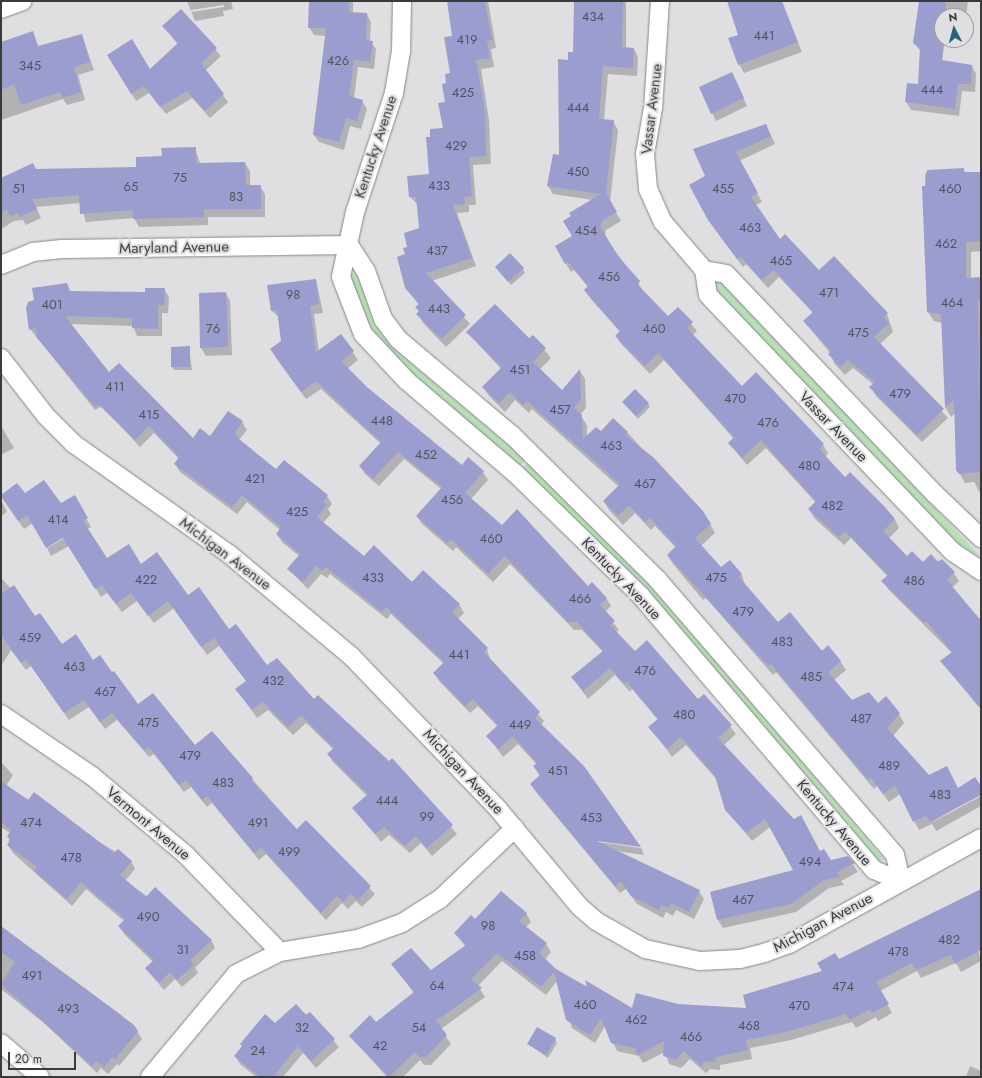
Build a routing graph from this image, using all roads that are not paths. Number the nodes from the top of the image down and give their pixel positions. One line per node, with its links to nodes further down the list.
1 (23, 1): 4 (street)
2 (402, 1): 5 (street, Kentucky Avenue)
3 (660, 1): 7 (street, Vassar Avenue)
4 (1, 9)
5 (350, 244): 6 (street, Maryland Avenue); 14 (street, Kentucky Avenue); 14 (street, Kentucky Avenue)
6 (1, 265)
7 (704, 270): 9 (street, Vassar Avenue); 10 (street, Vassar Avenue)
8 (1, 358): 12 (street, Michigan Avenue)
9 (981, 538)
10 (981, 571)
11 (1, 714): 15 (street, Vermont Avenue)
12 (515, 828): 14 (street, Michigan Avenue); 15 (street)
13 (981, 838): 14 (street, Michigan Avenue)
14 (901, 881)
15 (280, 952): 18 (street)
16 (1, 1043): 17 (street)
17 (40, 1077)
18 (150, 1077)

